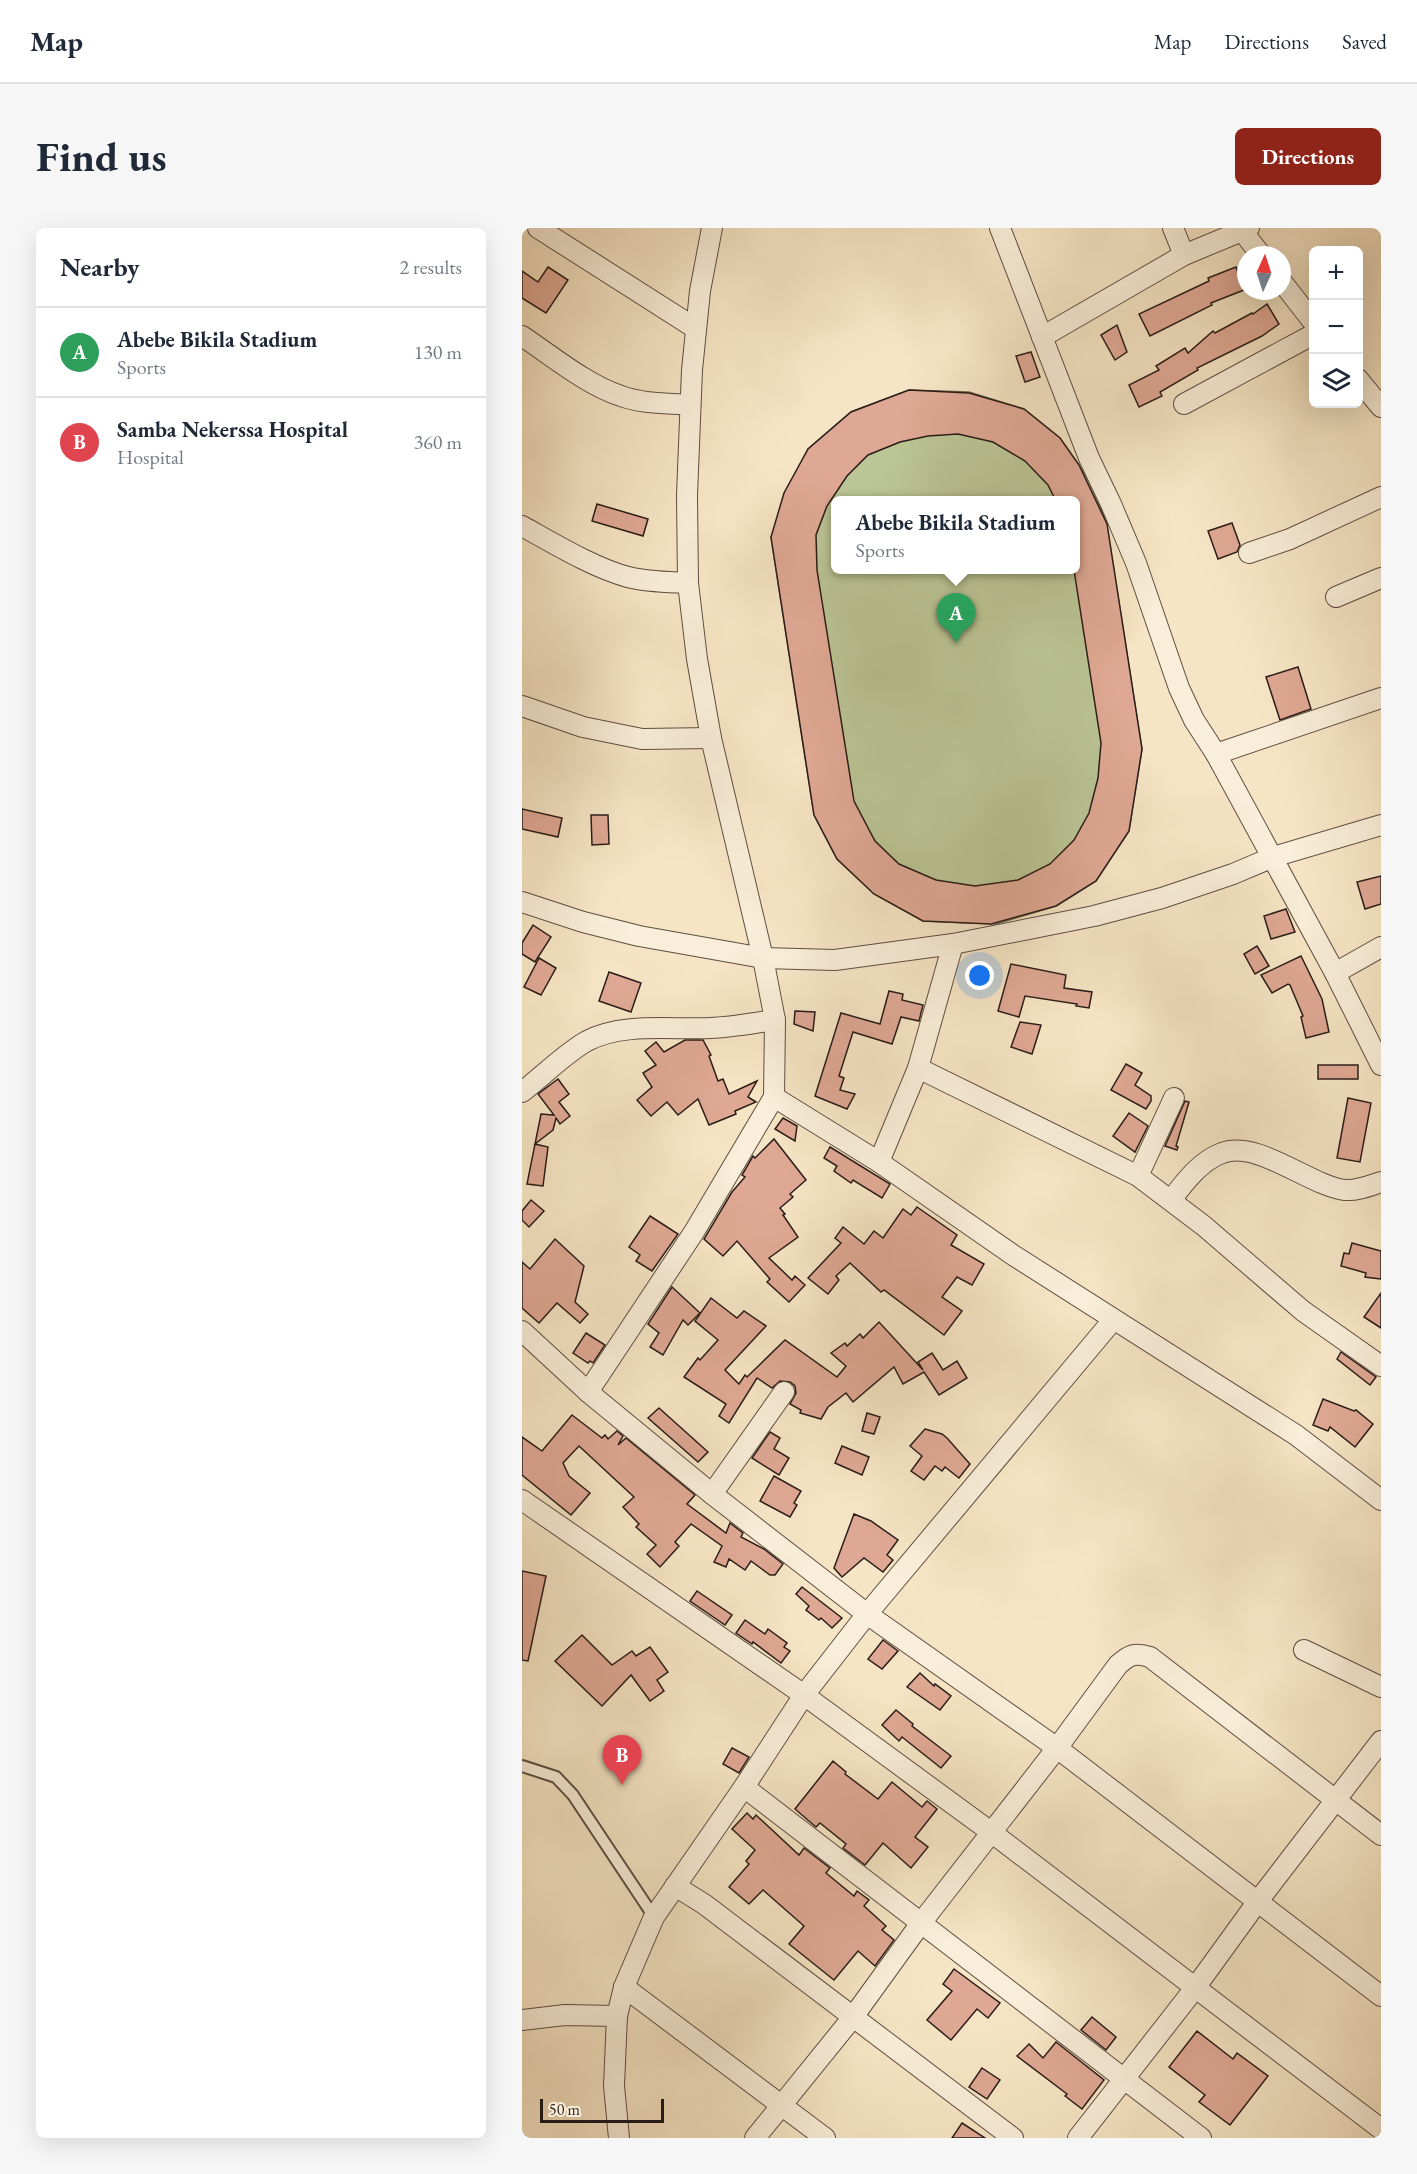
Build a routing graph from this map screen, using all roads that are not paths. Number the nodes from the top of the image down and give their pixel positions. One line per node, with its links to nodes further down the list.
1 (538, 228): 10 (street)
2 (712, 228): 10 (street)
3 (999, 228): 13 (street)
4 (1173, 228): 7 (street)
5 (1246, 230): 6 (street); 7 (street)
6 (1256, 246)
7 (1184, 255): 13 (street)
8 (1291, 294): 9 (street)
9 (1309, 317)
10 (695, 328): 16 (street)
11 (522, 336): 16 (street)
12 (1309, 336): 15 (street)
13 (1042, 337): 27 (street)
14 (1363, 384): 17 (street)
15 (1184, 404)
16 (690, 405): 22 (street)
17 (1381, 407)
18 (1381, 497): 20 (street)
19 (522, 526): 22 (street)
20 (1249, 553)
21 (1381, 578): 23 (street)
22 (688, 583): 26 (street)
23 (1336, 597)
24 (1381, 698): 27 (street)
25 (522, 706): 26 (street)
26 (711, 738): 33 (street)
27 (1216, 754): 29 (street)
28 (1381, 825): 29 (street)
29 (1273, 857): 31 (street); 34 (street)
30 (522, 902): 33 (street)
31 (953, 944): 33 (street); 37 (street)
32 (1381, 947): 34 (street)
33 (763, 958): 35 (street)
34 (1335, 973): 36 (street)
35 (775, 1020): 38 (street); 39 (street)
36 (1381, 1065)
37 (918, 1068): 41 (street); 42 (street)
38 (522, 1092)
39 (774, 1098): 41 (street); 48 (street)
40 (1174, 1098): 42 (street)
41 (879, 1162): 45 (street)
42 (1138, 1176): 44 (street)
43 (1381, 1182): 44 (street)
44 (1171, 1200): 47 (street)
45 (1113, 1320): 52 (street); 53 (street)
46 (526, 1341): 48 (street)
47 (1381, 1366)
48 (588, 1392): 50 (street)
49 (784, 1392): 50 (street)
50 (712, 1494): 53 (street)
51 (522, 1500): 56 (street)
52 (1381, 1500)
53 (867, 1614): 56 (street); 58 (street)
54 (1304, 1650): 55 (street)
55 (1381, 1687)
56 (804, 1695): 60 (street); 62 (street)
57 (1381, 1741): 61 (street)
58 (1057, 1748): 61 (street); 62 (street); 65 (street)
59 (522, 1766): 66 (lane)
60 (744, 1787): 64 (street); 67 (street)
61 (1336, 1801): 63 (street); 65 (street)
62 (991, 1832): 67 (street); 69 (street)
63 (1381, 1835)
64 (675, 1886): 66 (street); 72 (street)
65 (1258, 1901): 69 (street); 70 (street)
66 (654, 1917): 68 (street)
67 (921, 1923): 72 (street); 74 (street)
68 (624, 1987): 71 (street); 75 (street)
69 (1195, 1988): 74 (street); 76 (street)
70 (1381, 1996)
71 (617, 2016): 73 (street); 77 (street)
72 (853, 2017): 75 (street); 80 (street)
73 (522, 2020)
74 (1125, 2078): 81 (street); 82 (street)
75 (780, 2105): 78 (street); 79 (street)
76 (1381, 2128)
77 (619, 2138)
78 (755, 2138)
79 (825, 2138)
80 (1013, 2138)
81 (1078, 2138)
82 (1201, 2138)

